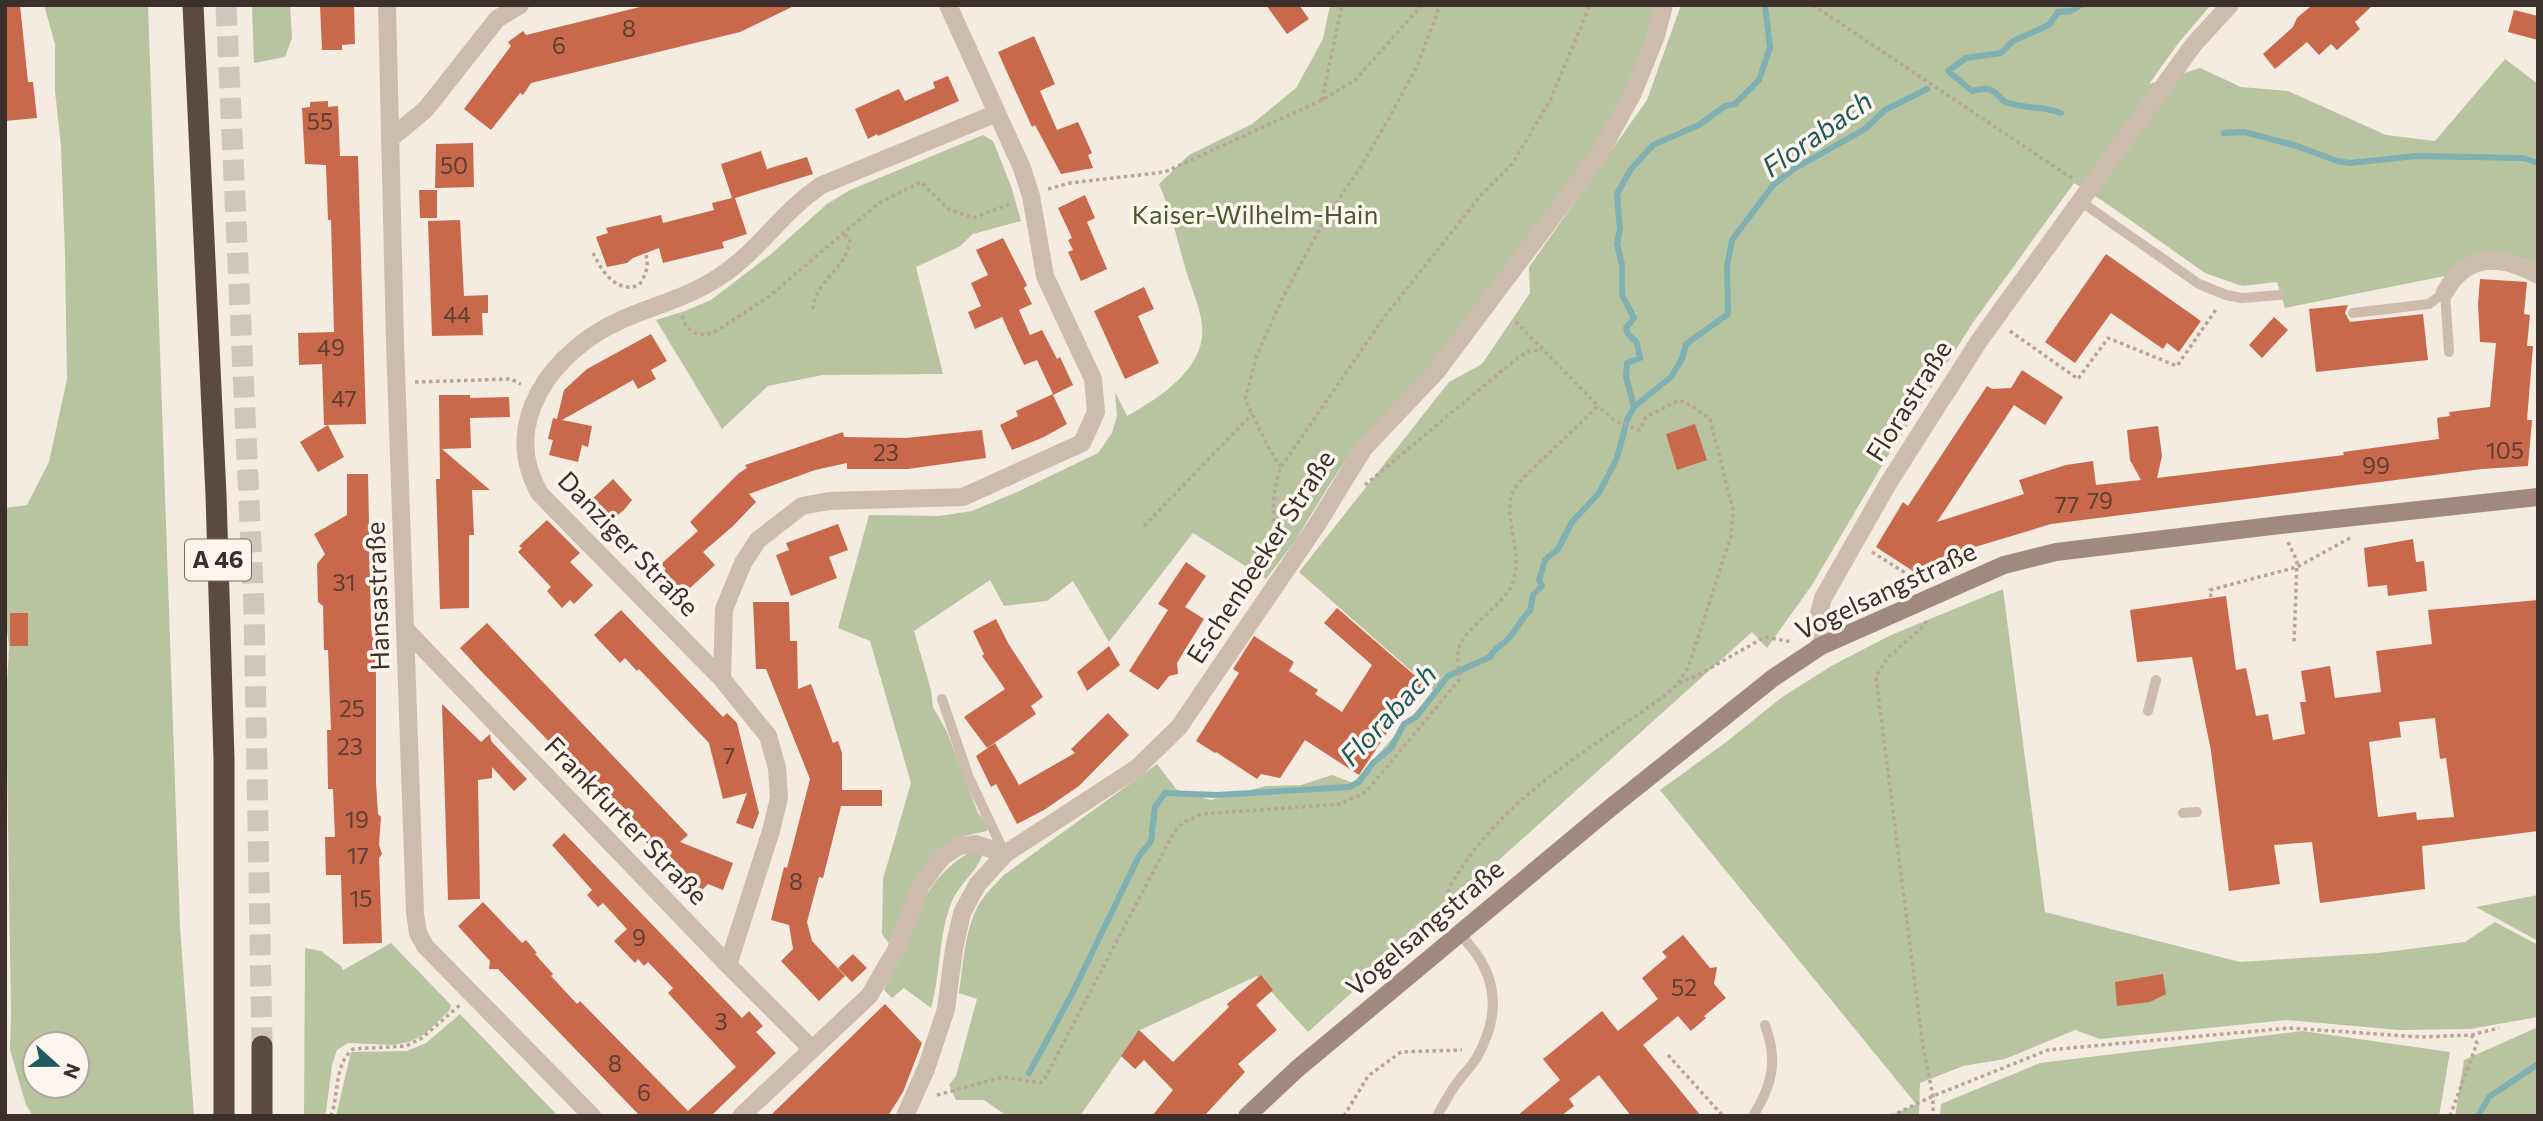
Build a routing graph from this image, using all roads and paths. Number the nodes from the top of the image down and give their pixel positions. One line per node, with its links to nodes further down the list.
1 (193, 5): 69 (highway, A 46)
2 (387, 5): 14 (street, Hansastraße)
3 (520, 5): 14 (street)
4 (948, 5): 13 (street)
5 (1342, 5): 12 (path)
6 (1422, 5): 12 (path)
7 (1440, 5): 34 (path)
8 (1590, 5): 35 (path)
9 (1664, 5): 43 (street, Eschenbeeker Straße)
10 (1813, 5): 16 (path)
11 (2230, 5): 16 (street, Florastraße)
12 (1322, 100): 15 (path)
13 (997, 113): 15 (street); 24 (street, Danziger Straße)
14 (390, 138): 31 (street, Hansastraße)
15 (1039, 192): 17 (path); 49 (street)
16 (2084, 195): 22 (lane); 27 (street, Florastraße)
17 (843, 232): 24 (path); 25 (path)
18 (593, 253): 19 (path)
19 (646, 255)
20 (2538, 275): 21 (street)
21 (2445, 292): 26 (lane); 30 (lane)
22 (2226, 295): 23 (lane); 27 (path)
23 (2280, 295)
24 (675, 301): 32 (street, Danziger Straße)
25 (813, 309)
26 (2353, 313)
27 (1994, 320): 41 (street, Florastraße)
28 (1517, 322): 29 (path)
29 (1542, 350): 33 (path); 36 (path)
30 (2449, 352)
31 (398, 382): 32 (path); 46 (street, Hansastraße)
32 (538, 394): 49 (street, Danziger Straße)
33 (1598, 406): 51 (path); 68 (path)
34 (1252, 414): 35 (path); 39 (path)
35 (1281, 467): 43 (path)
36 (1358, 491)
37 (2538, 497): 38 (street, Vogelsangstraße)
38 (2280, 525): 42 (path); 45 (street, Vogelsangstraße)
39 (1144, 526)
40 (2353, 536): 42 (path)
41 (1855, 541): 45 (path); 48 (street, Florastraße)
42 (2297, 567): 44 (path); 47 (path)
43 (1282, 575): 56 (street, Eschenbeeker Straße)
44 (2211, 597)
45 (1922, 600): 48 (street, Vogelsangstraße); 67 (path)
46 (405, 629): 58 (street, Frankfurter Straße); 59 (street, Hansastraße)
47 (2294, 643)
48 (1821, 646): 51 (path); 57 (street, Vogelsangstraße)
49 (722, 679): 58 (street, Danziger Straße)
50 (2157, 680): 53 (lane)
51 (1678, 683): 57 (path)
52 (942, 699): 56 (lane)
53 (2148, 711)
54 (2197, 812): 55 (lane)
55 (2183, 813)
56 (1005, 854): 64 (street); 68 (street, Eschenbeeker Straße)
57 (1459, 934): 65 (lane); 74 (street, Vogelsangstraße)
58 (728, 965): 64 (street, Frankfurter Straße)
59 (472, 995): 71 (path); 72 (street, Hansastraße)
60 (1765, 1025): 78 (lane)
61 (2500, 1028): 62 (path)
62 (2471, 1035): 67 (path); 81 (path)
63 (262, 1046): 70 (highway)
64 (811, 1048): 73 (street)
65 (1481, 1049): 75 (path); 76 (lane)
66 (1668, 1055): 77 (path)
67 (1933, 1096): 79 (path); 80 (path)
68 (908, 1110)
69 (224, 1116)
70 (262, 1116)
71 (331, 1116)
72 (592, 1116)
73 (741, 1116)
74 (1247, 1116)
75 (1344, 1116)
76 (1437, 1116)
77 (1723, 1116)
78 (1753, 1116)
79 (1891, 1116)
80 (1933, 1116)
81 (2450, 1116)

